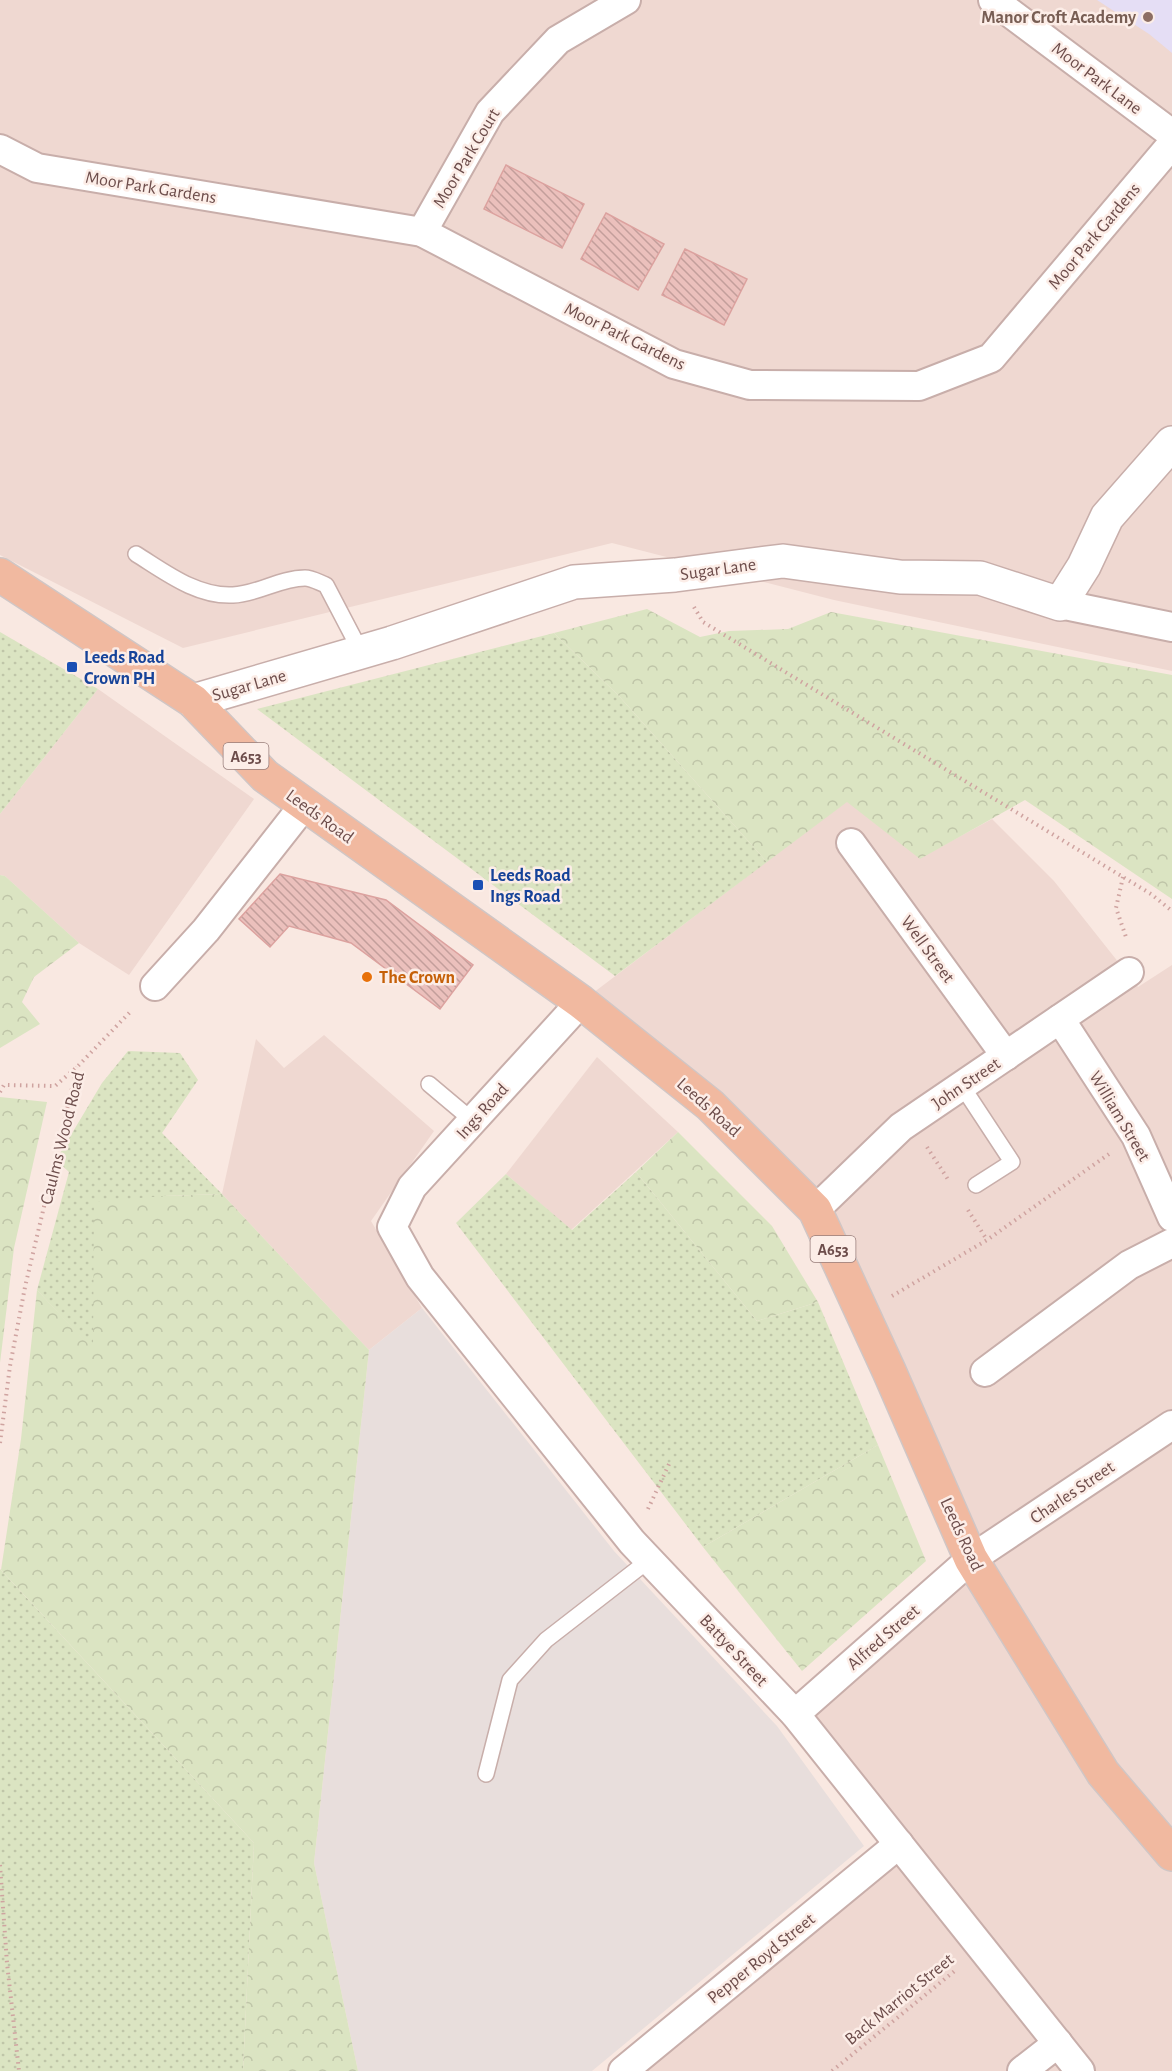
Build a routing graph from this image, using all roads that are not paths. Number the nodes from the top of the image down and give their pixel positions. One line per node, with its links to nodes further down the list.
1 (626, 0): 6 (street, Moor Park Court)
2 (993, 0): 3 (street, Moor Park Lane)
3 (1172, 134)
4 (1172, 144): 6 (street, Moor Park Gardens)
5 (0, 149): 6 (street, Moor Park Gardens)
6 (422, 232)
7 (1172, 443): 10 (street)
8 (136, 554): 12 (lane)
9 (0, 575): 13 (main road, Leeds Road / A653)
10 (1060, 604): 11 (street); 12 (street, Sugar Lane)
11 (1172, 627)
12 (361, 652): 13 (street, Sugar Lane)
13 (193, 702): 14 (main road, Leeds Road / A653)
14 (304, 804): 17 (street); 18 (main road, Leeds Road / A653)
15 (851, 843): 20 (street, Well Street)
16 (1129, 972): 19 (street, John Street)
17 (155, 986)
18 (581, 1002): 23 (street, Ings Road); 25 (main road, Leeds Road / A653)
19 (1060, 1019): 20 (street, John Street); 26 (street, William Street)
20 (1005, 1056): 22 (street, John Street)
21 (429, 1084): 23 (lane)
22 (962, 1086): 24 (lane); 25 (street, John Street)
23 (473, 1121): 27 (street, Ings Road)
24 (976, 1185)
25 (815, 1210): 32 (main road, Leeds Road / A653)
26 (1172, 1217)
27 (392, 1227): 31 (street, Battye Street)
28 (1172, 1243): 29 (street)
29 (985, 1372)
30 (1172, 1425): 32 (street, Charles Street)
31 (641, 1551): 33 (street, Battye Street); 34 (lane)
32 (971, 1559): 33 (street, Alfred Street); 36 (main road, Leeds Road / A653)
33 (795, 1714): 35 (street, Battye Street)
34 (486, 1774)
35 (899, 1844): 37 (street, Battye Street); 38 (street, Pepper Royd Street)
36 (1172, 1854)
37 (1058, 2043): 39 (street); 40 (street, Battye Street)
38 (623, 2071)
39 (1022, 2071)
40 (1080, 2071)

